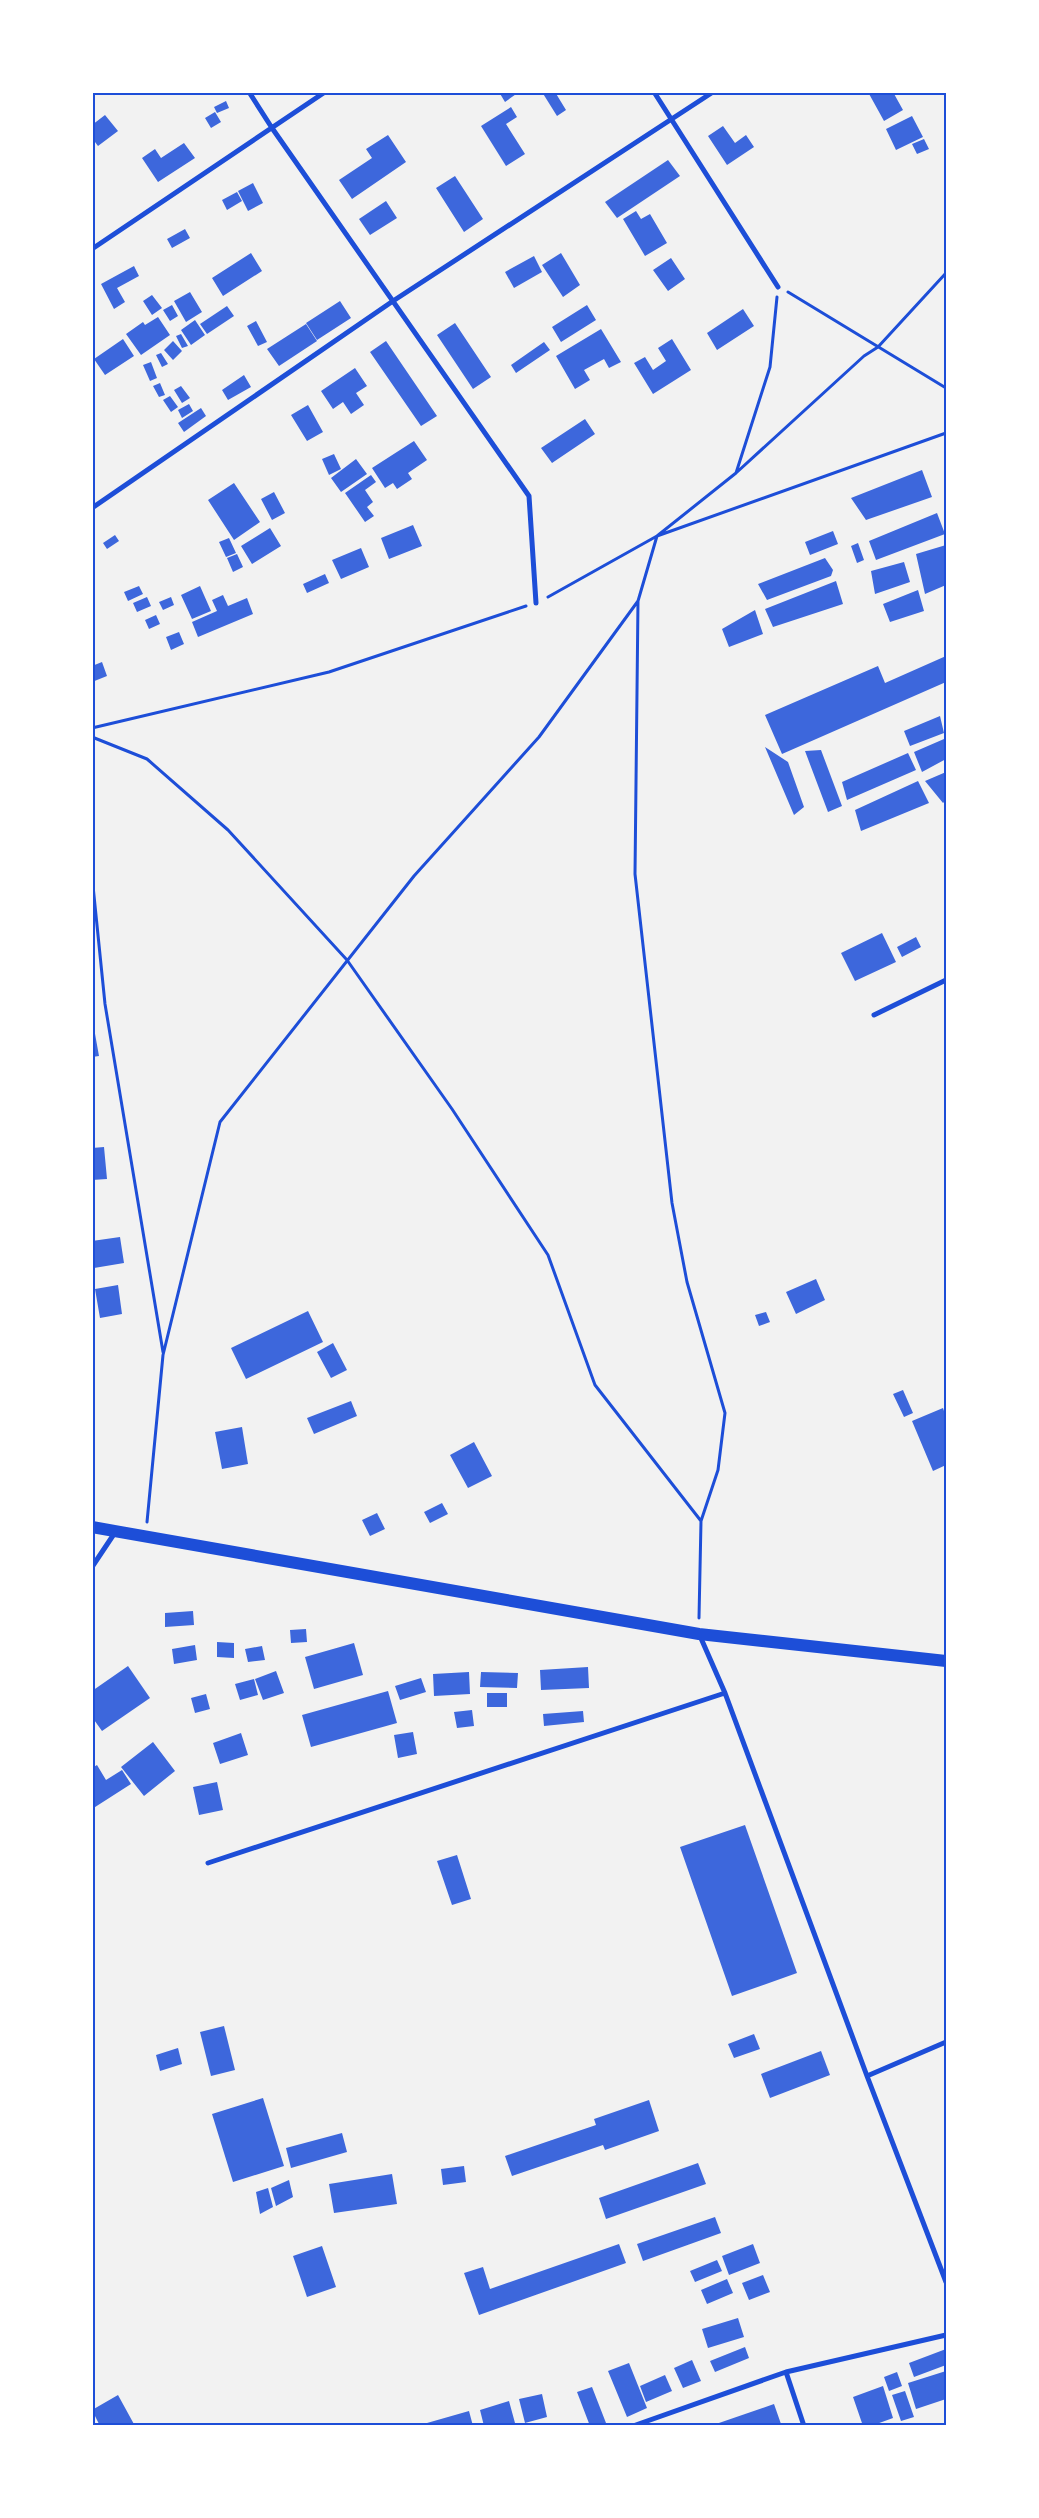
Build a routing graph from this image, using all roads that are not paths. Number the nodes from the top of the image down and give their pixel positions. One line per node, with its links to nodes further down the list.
1 (249, 92): 6 (street)
2 (325, 92): 6 (street)
3 (654, 92): 5 (street)
4 (714, 92): 5 (street)
5 (672, 120): 8 (street); 9 (street)
6 (272, 128): 7 (street); 9 (street)
7 (92, 248)
8 (778, 287)
9 (393, 301): 10 (street); 11 (street)
10 (92, 508)
11 (536, 603)
12 (946, 980): 13 (street)
13 (874, 1015)
14 (92, 1527): 15 (main road)
15 (116, 1531): 16 (street); 17 (main road)
16 (92, 1567)
17 (699, 1634): 18 (main road); 19 (street)
18 (946, 1661)
19 (724, 1693): 20 (street); 22 (street)
20 (208, 1863)
21 (946, 2042): 22 (street)
22 (867, 2076): 23 (street)
23 (946, 2282)
24 (946, 2335): 25 (street)
25 (786, 2372): 26 (street); 27 (street)
26 (633, 2426)
27 (804, 2426)

